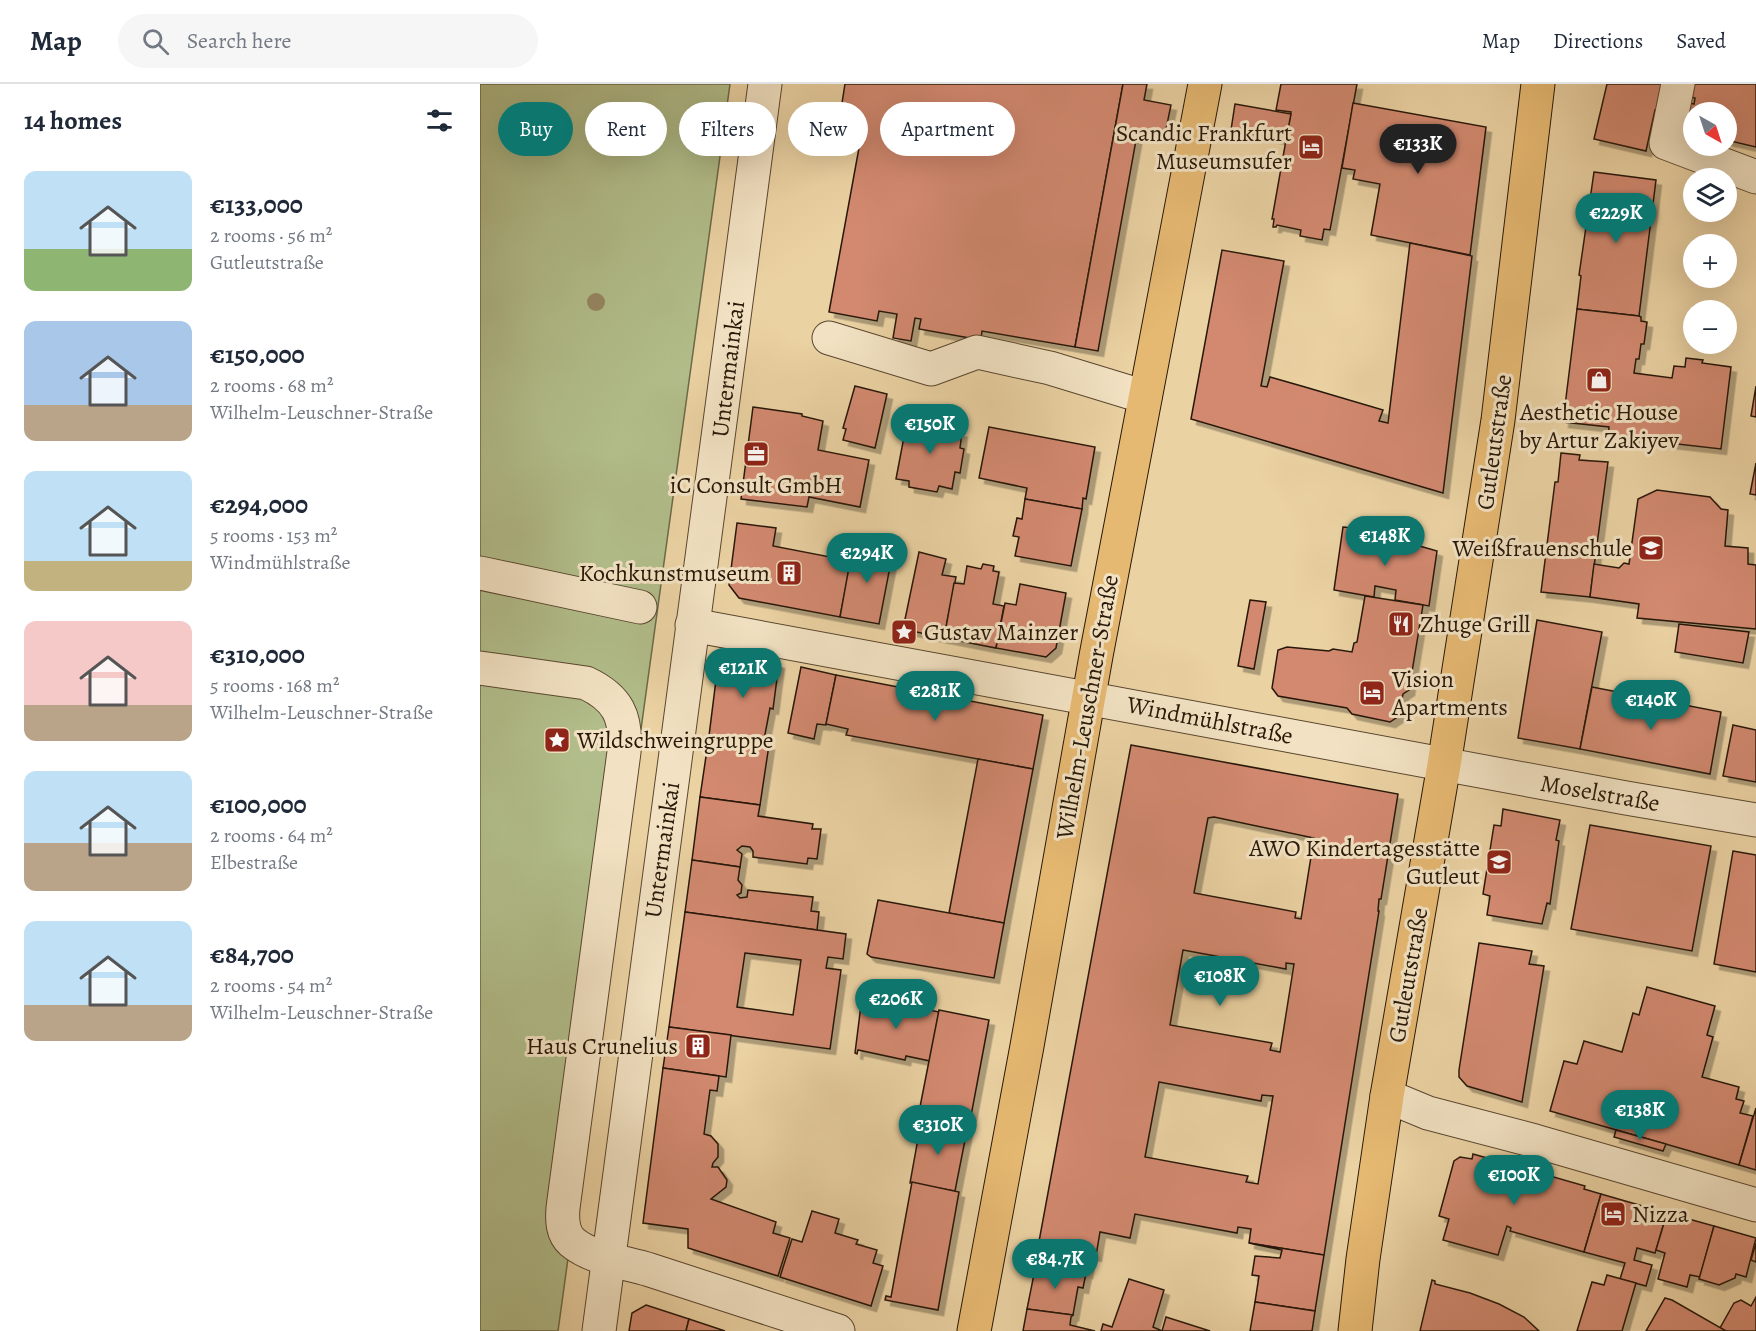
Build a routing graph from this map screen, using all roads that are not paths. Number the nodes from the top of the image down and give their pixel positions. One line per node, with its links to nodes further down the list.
1 (765, 84): 10 (street, Untermainkai)
2 (1205, 84): 7 (main road, Wilhelm-Leuschner-Straße)
3 (1538, 84): 13 (main road, Gutleutstraße)
4 (1678, 84): 5 (street)
5 (1756, 177)
6 (830, 338): 7 (street)
7 (1145, 397): 12 (main road, Wilhelm-Leuschner-Straße)
8 (480, 573): 9 (street)
9 (640, 607)
10 (692, 625): 12 (street, Windmühlstraße); 17 (street, Untermainkai)
11 (480, 668): 17 (street)
12 (1088, 698): 13 (street, Windmühlstraße); 20 (main road, Wilhelm-Leuschner-Straße)
13 (1444, 765): 14 (street, Moselstraße); 15 (main road, Gutleutstraße)
14 (1756, 820)
15 (1387, 1096): 16 (street); 21 (main road, Gutleutstraße)
16 (1756, 1205)
17 (608, 1259): 18 (street, Untermainkai); 19 (street)
18 (599, 1331)
19 (838, 1331)
20 (974, 1331)
21 (1355, 1331)

